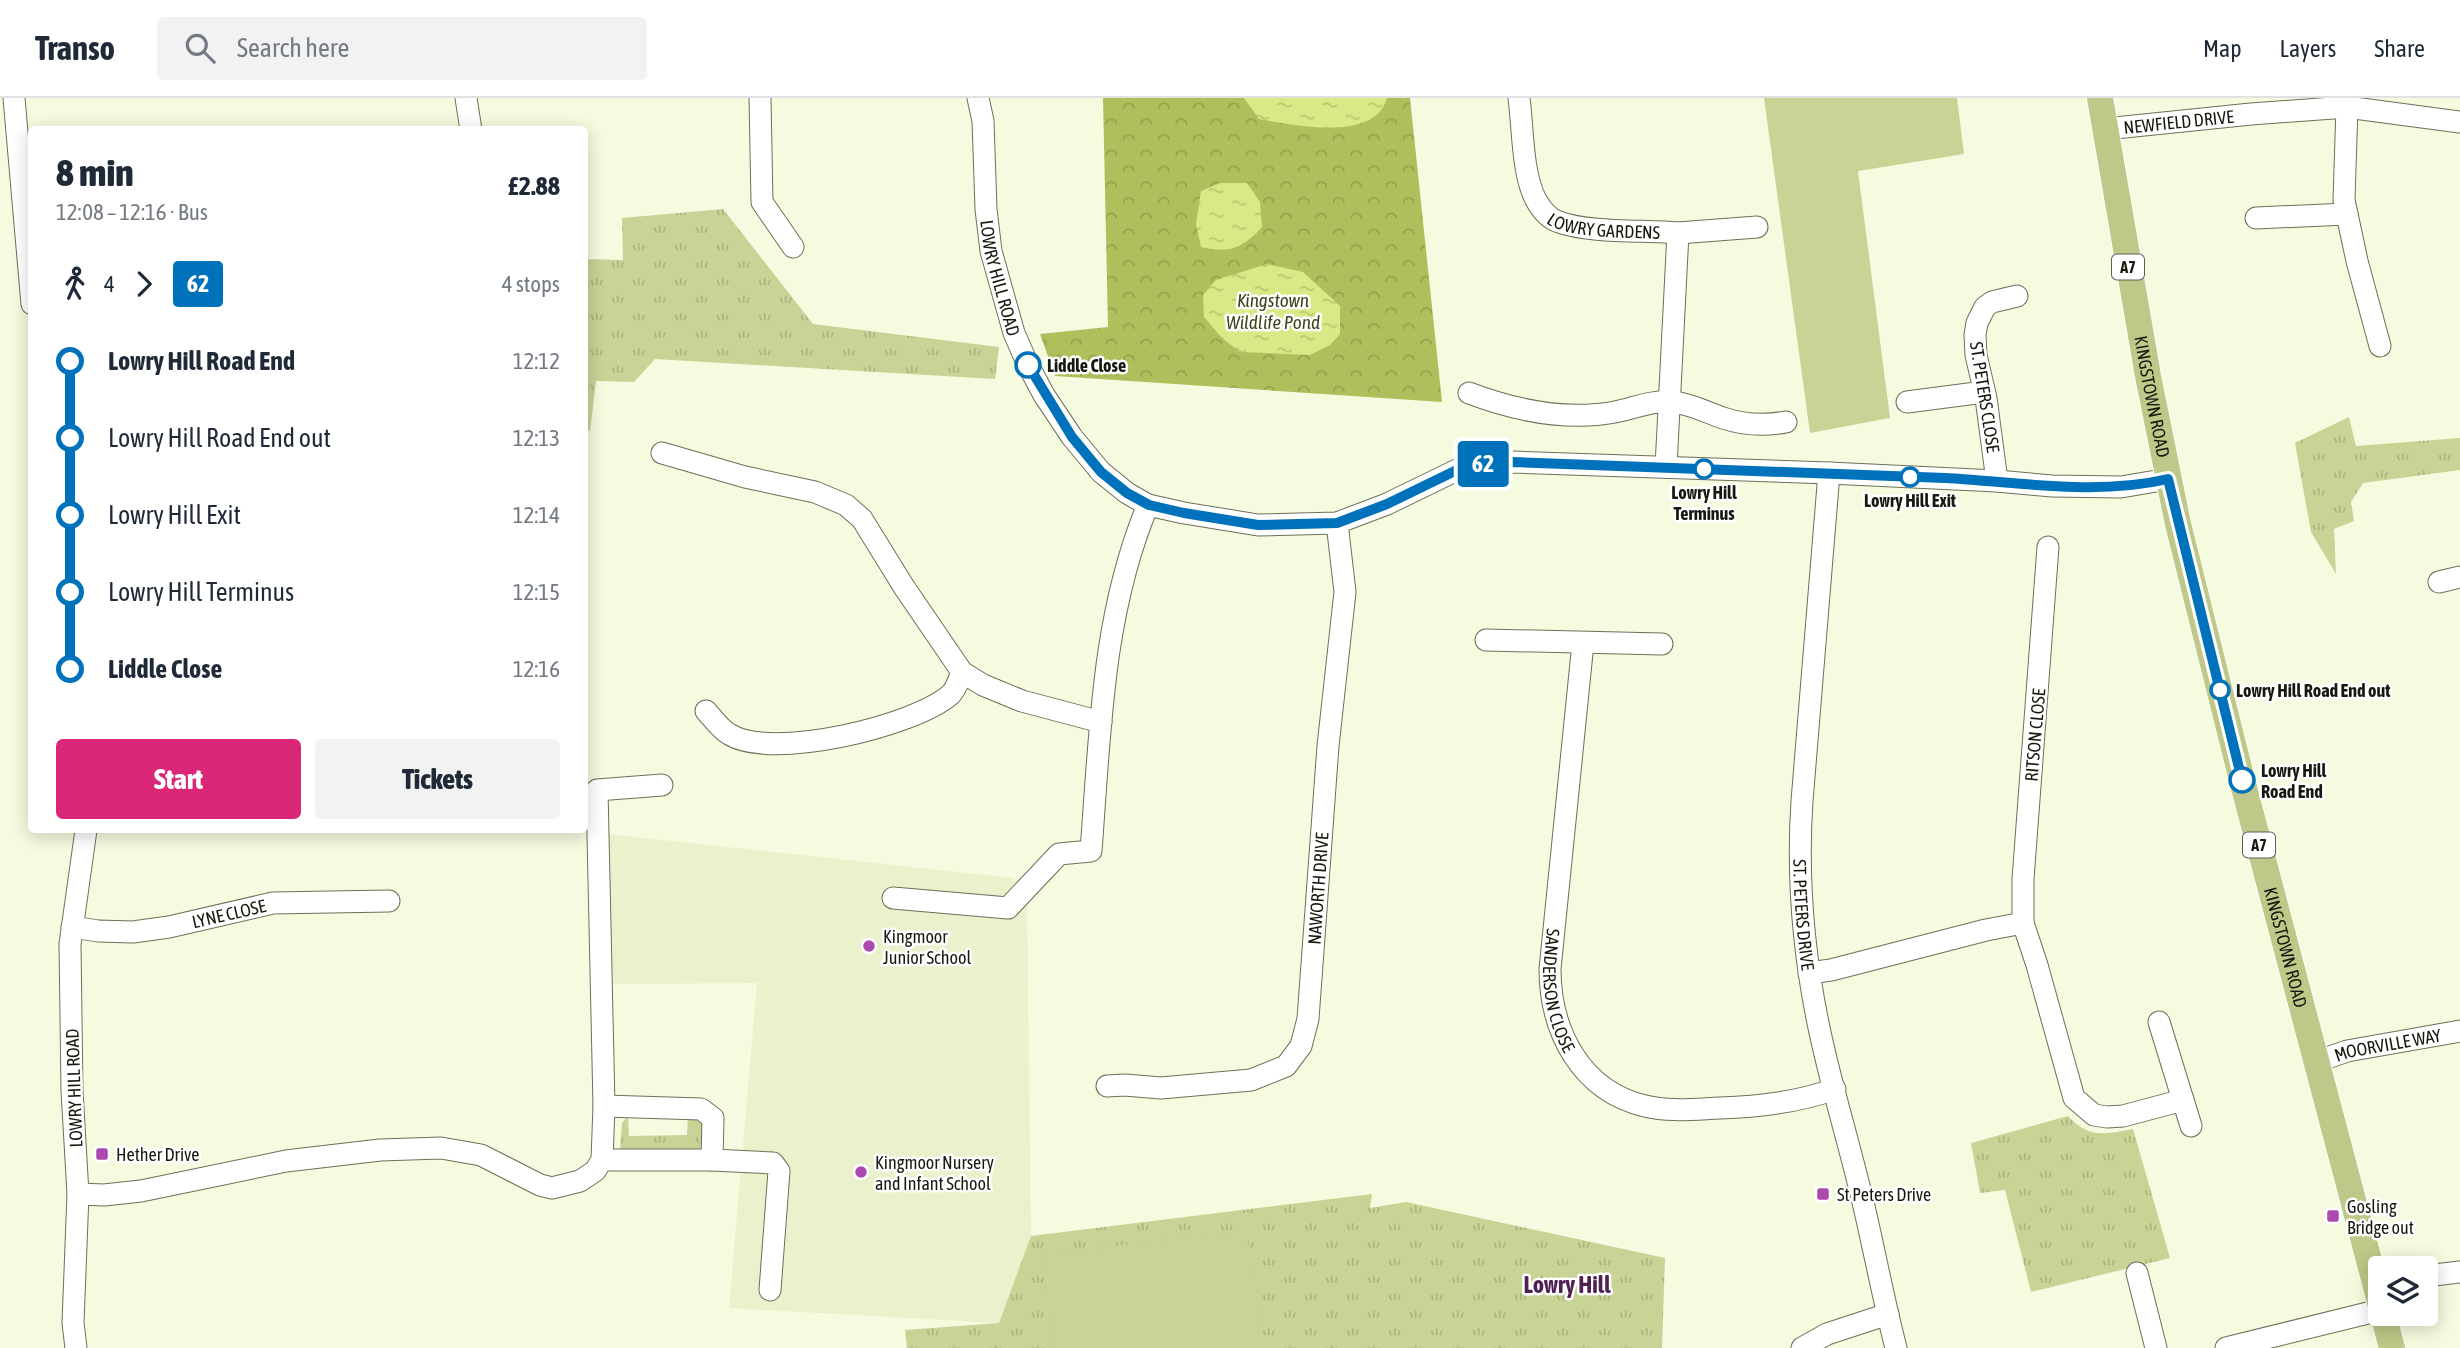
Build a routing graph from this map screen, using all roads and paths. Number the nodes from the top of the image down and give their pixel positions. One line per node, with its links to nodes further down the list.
1 (13, 98): 17 (street)
2 (466, 98): 10 (street)
3 (760, 98): 16 (street)
4 (978, 98): 30 (street, LOWRY HILL ROAD)
5 (1519, 98): 15 (street, LOWRY GARDENS)
6 (2100, 98): 11 (main road, KINGSTOWN ROAD / A7)
7 (2251, 106): 8 (street, NEWFIELD DRIVE); 11 (street, NEWFIELD DRIVE)
8 (2347, 107): 9 (street, NEWFIELD DRIVE); 12 (street)
9 (2460, 122)
10 (470, 126)
11 (2105, 129): 28 (main road, KINGSTOWN ROAD / A7)
12 (2347, 214): 13 (street); 19 (street)
13 (2256, 218)
14 (1757, 227): 15 (street)
15 (1678, 233): 22 (street, LOWRY GARDENS)
16 (793, 247)
17 (28, 261)
18 (2017, 296): 20 (street, ST. PETERS CLOSE)
19 (2380, 346)
20 (1984, 392): 23 (street); 29 (street, ST. PETERS CLOSE)
21 (1469, 393): 22 (street)
22 (1668, 402): 24 (street); 26 (street, LOWRY GARDENS)
23 (1907, 402)
24 (1786, 422)
25 (662, 453): 36 (street)
26 (1666, 467): 27 (street, LOWRY HILL ROAD); 31 (street, LOWRY HILL ROAD)
27 (1829, 473): 29 (street, LOWRY HILL ROAD); 45 (street, ST. PETERS DRIVE)
28 (2168, 479): 29 (street, LOWRY HILL ROAD); 48 (main road, KINGSTOWN ROAD / A7)
29 (1997, 481)
30 (1149, 505): 31 (street, LOWRY HILL ROAD); 37 (street)
31 (1337, 523): 49 (street, NAWORTH DRIVE)
32 (2048, 547): 43 (street, RITSON CLOSE)
33 (1486, 640): 34 (street)
34 (1583, 643): 35 (street); 50 (street, SANDERSON CLOSE)
35 (1662, 644)
36 (962, 672): 37 (street); 38 (street)
37 (1101, 722): 41 (street)
38 (711, 724)
39 (662, 785): 52 (street)
40 (86, 833): 44 (street, LOWRY HILL ROAD)
41 (893, 898)
42 (389, 901): 44 (street, LYNE CLOSE)
43 (2023, 923): 45 (street); 51 (street, RITSON CLOSE)
44 (72, 927): 56 (street, LOWRY HILL ROAD)
45 (1809, 973): 50 (street, ST. PETERS DRIVE)
46 (2159, 1022): 51 (street)
47 (2460, 1031): 48 (street, MOORVILLE WAY)
48 (2316, 1062): 57 (main road, KINGSTOWN ROAD / A7)
49 (1107, 1086)
50 (1835, 1088): 63 (street, ST. PETERS DRIVE)
51 (2183, 1100): 53 (street)
52 (604, 1106): 54 (street); 55 (street)
53 (2191, 1125)
54 (602, 1160): 55 (street); 56 (street)
55 (712, 1160): 61 (street)
56 (78, 1194): 65 (street, LOWRY HILL ROAD)
57 (2369, 1256)
58 (2460, 1272): 60 (street)
59 (2137, 1273): 68 (street)
60 (2438, 1275)
61 (770, 1290)
62 (2368, 1313): 69 (street)
63 (1888, 1314): 66 (street); 67 (street, ST. PETERS DRIVE)
64 (2386, 1326): 70 (main road)
65 (76, 1348)
66 (1802, 1348)
67 (1896, 1348)
68 (2156, 1348)
69 (2226, 1348)
70 (2392, 1348)

